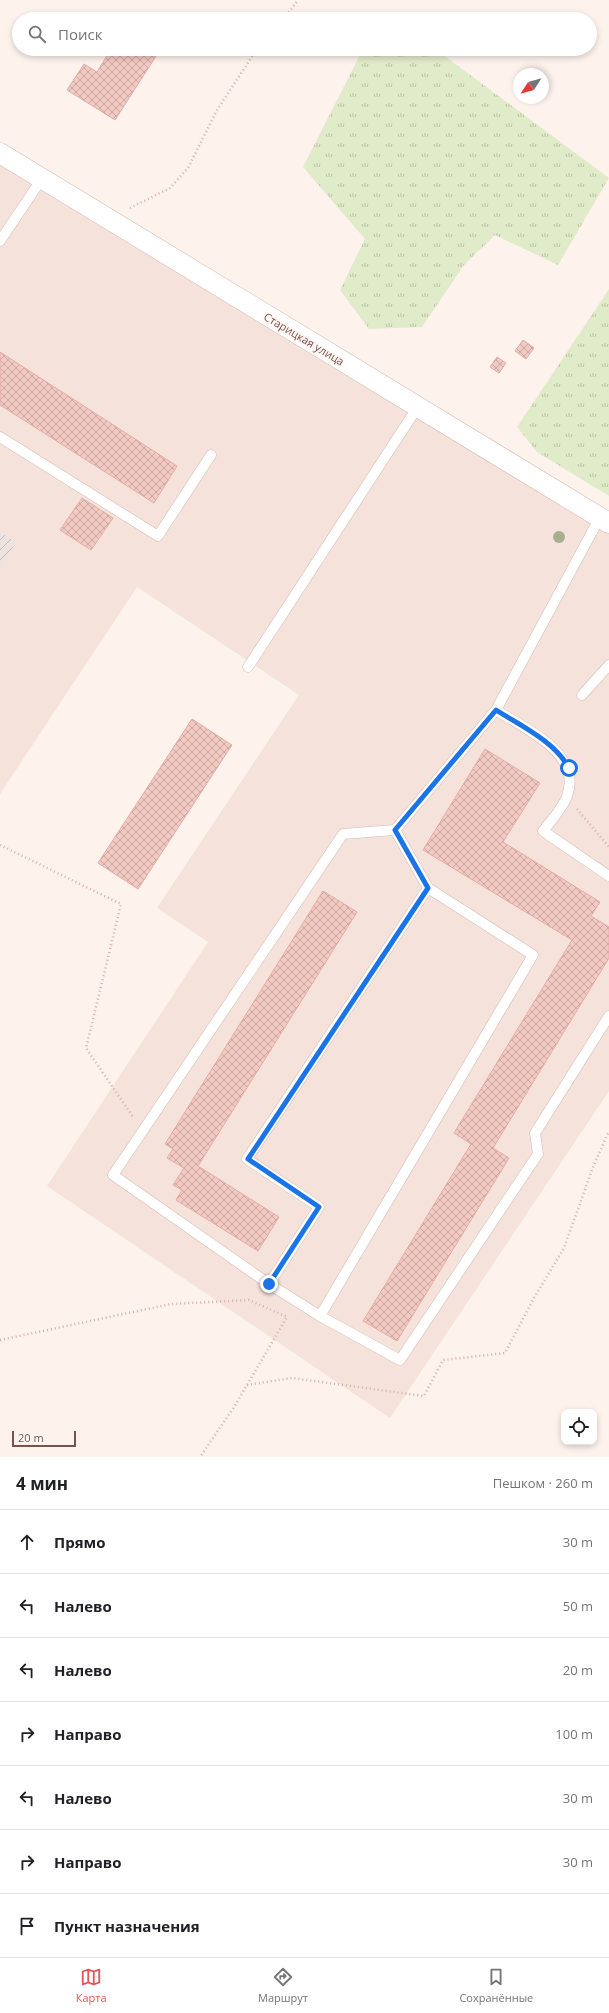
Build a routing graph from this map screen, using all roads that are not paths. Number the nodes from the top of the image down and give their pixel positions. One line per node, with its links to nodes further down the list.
1 (0, 153): 2 (street, Старицкая улица)
2 (41, 180): 3 (lane); 4 (street, Старицкая улица)
3 (0, 241)
4 (417, 408): 7 (street, Старицкая улица); 9 (lane)
5 (0, 437): 6 (lane)
6 (211, 455)
7 (604, 521): 11 (lane)
8 (609, 665): 10 (lane)
9 (248, 667)
10 (582, 695)
11 (496, 710): 12 (lane); 13 (lane)
12 (395, 830): 14 (lane); 16 (lane)
13 (609, 876)
14 (428, 888): 16 (lane); 17 (lane)
15 (609, 1016): 17 (lane)
16 (269, 1284): 17 (lane)
17 (320, 1316)

